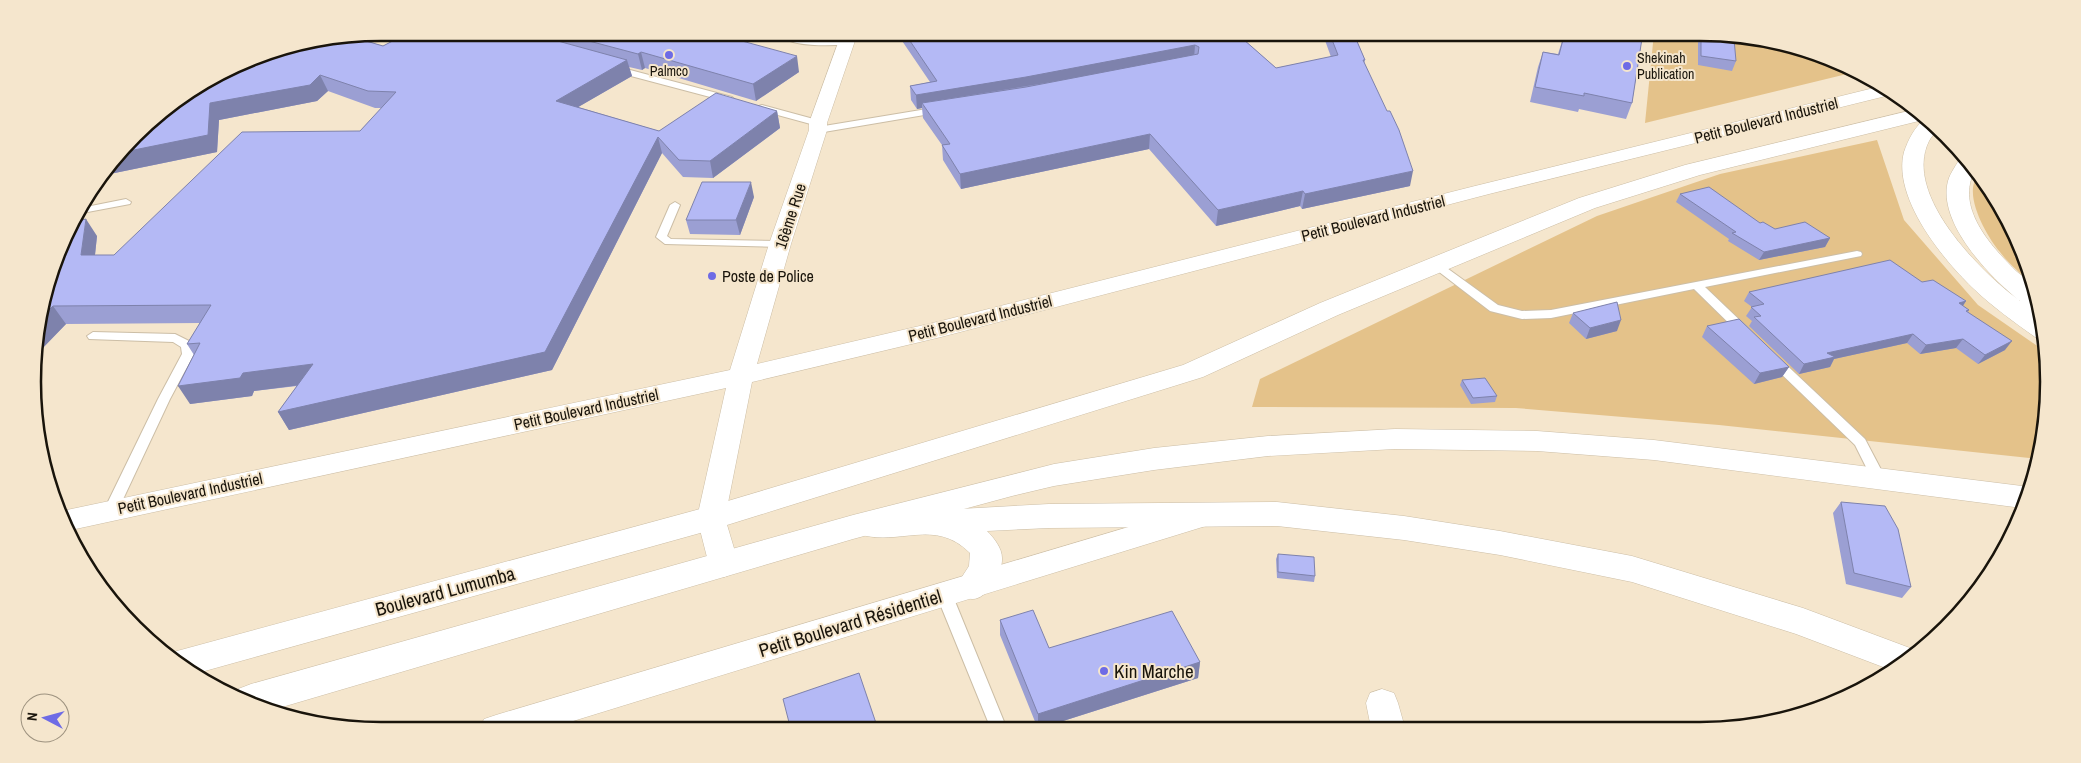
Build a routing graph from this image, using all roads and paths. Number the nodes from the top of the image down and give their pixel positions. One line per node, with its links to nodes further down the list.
1 (804, 41): 2 (lane)
2 (817, 41)
3 (847, 41): 10 (street, 16ème Rue)
4 (603, 66): 6 (lane)
5 (1878, 92): 25 (street, Petit Boulevard Industriel)
6 (734, 101)
7 (753, 106): 10 (lane)
8 (950, 108): 10 (lane)
9 (1912, 116): 18 (main road, Boulevard Lumumba)
10 (818, 126): 16 (street, 16ème Rue)
11 (1927, 129): 21 (main road)
12 (1965, 169): 20 (main road)
13 (126, 202): 15 (lane)
14 (675, 205): 16 (lane)
15 (89, 208)
16 (780, 244): 25 (street, 16ème Rue)
17 (1857, 254): 19 (lane)
18 (1436, 265): 19 (lane); 30 (main road, Boulevard Lumumba)
19 (1696, 285): 23 (lane)
20 (2028, 293)
21 (2035, 324)
22 (93, 336): 28 (lane)
23 (1753, 339)
24 (1767, 353): 26 (lane)
25 (741, 376): 28 (street, Petit Boulevard Industriel); 30 (street, 16ème Rue)
26 (1879, 479): 27 (main road); 33 (main road)
27 (2020, 496)
28 (111, 510): 31 (street, Petit Boulevard Industriel)
29 (1204, 516): 32 (main road); 35 (street, Petit Boulevard Résidentiel); 36 (main road)
30 (711, 518): 34 (street); 37 (main road, Boulevard Lumumba)
31 (70, 519)
32 (938, 522): 33 (main road); 35 (main road)
33 (854, 527): 34 (main road)
34 (724, 565): 38 (main road)
35 (958, 590): 39 (street, Petit Boulevard Résidentiel); 40 (lane)
36 (1898, 657)
37 (188, 661)
38 (257, 698)
39 (522, 722)
40 (997, 722)

